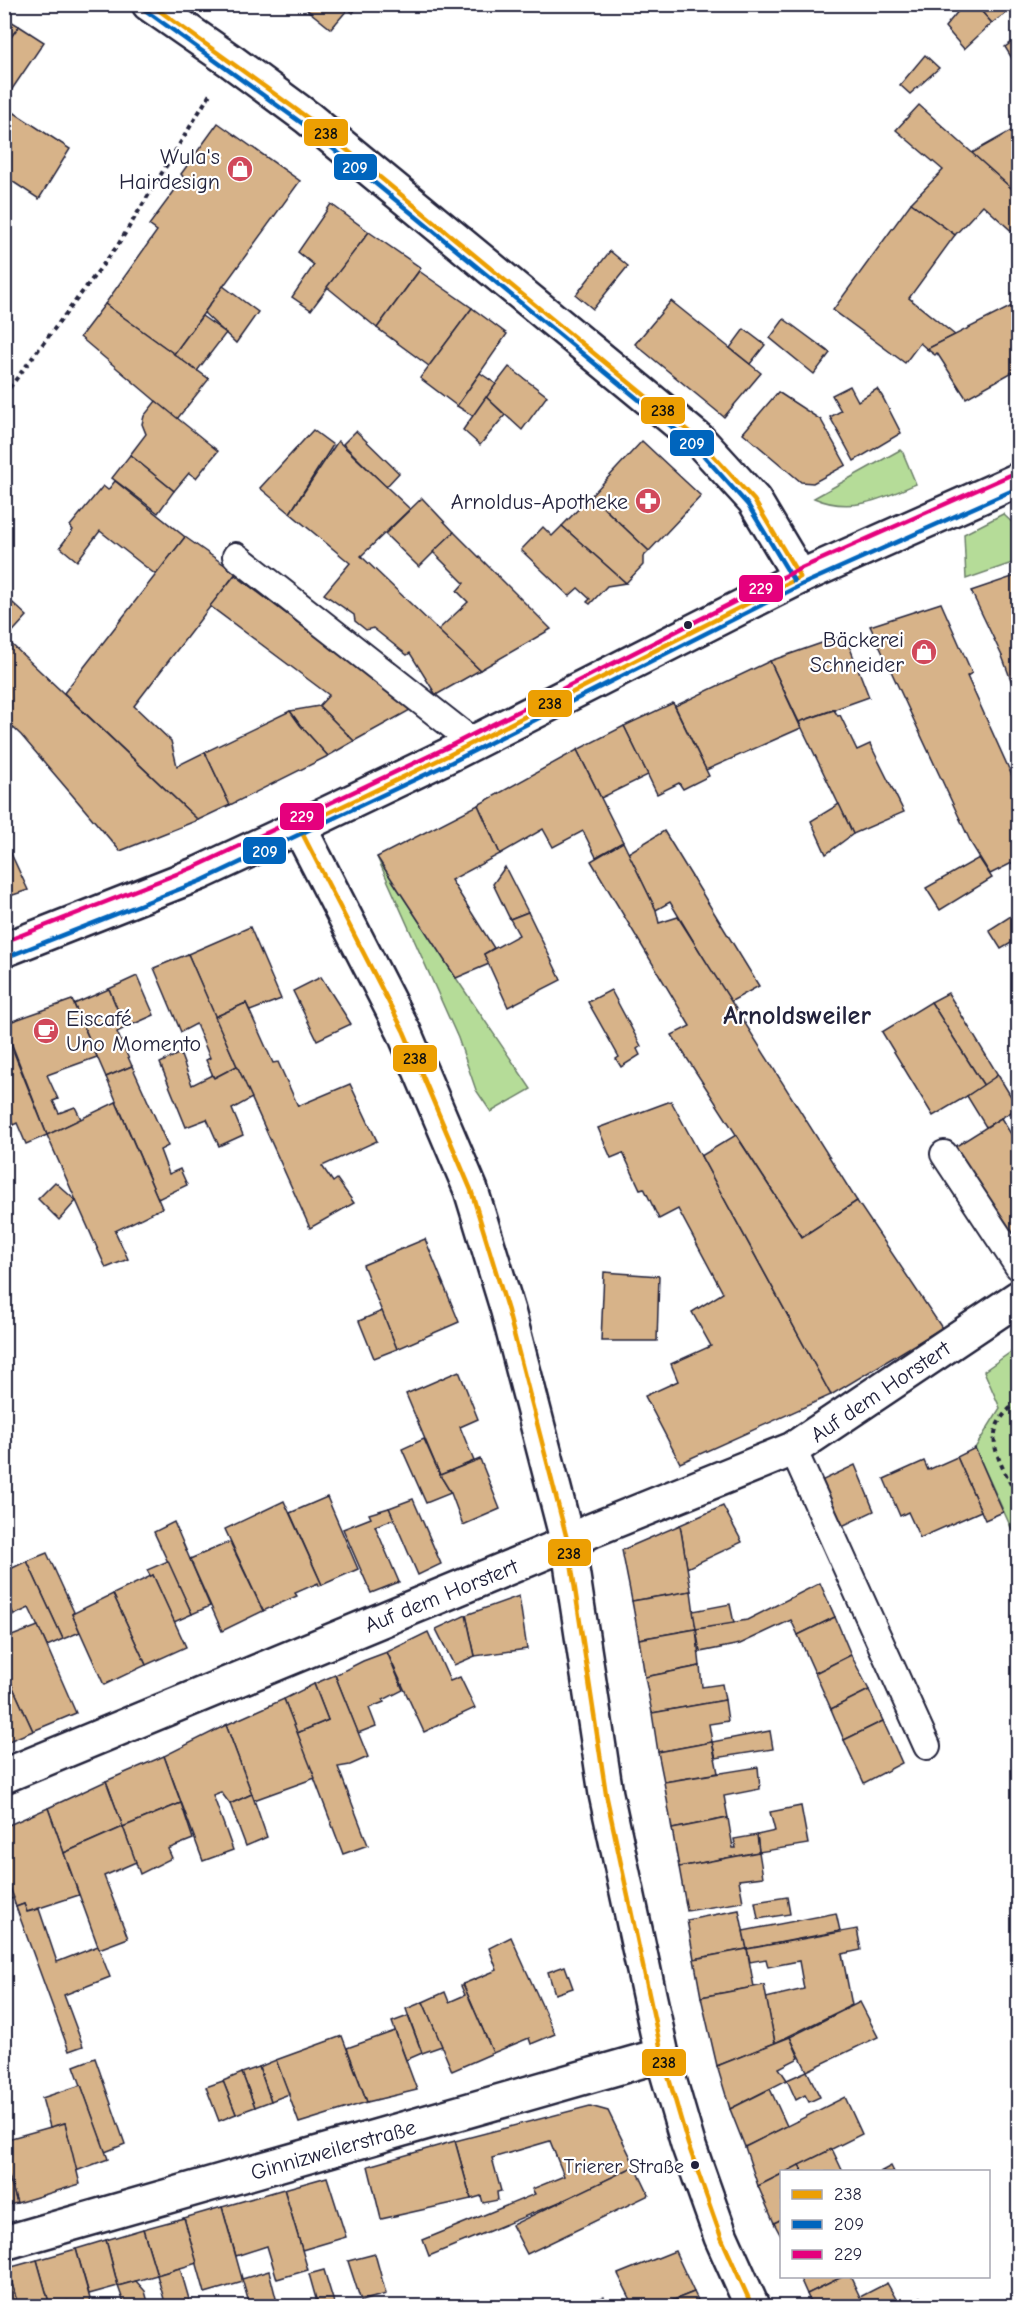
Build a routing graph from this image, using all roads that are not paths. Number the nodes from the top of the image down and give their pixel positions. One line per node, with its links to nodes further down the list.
1 (149, 4): 4 (street)
2 (1018, 480): 4 (street)
3 (236, 556): 5 (lane)
4 (800, 577): 5 (street)
5 (473, 742): 6 (street)
6 (299, 827): 7 (street); 12 (street)
7 (4, 950)
8 (944, 1154): 9 (lane)
9 (1018, 1266)
10 (1018, 1298): 11 (street, Auf dem Horstert)
11 (793, 1449): 12 (street, Auf dem Horstert); 13 (lane)
12 (568, 1543): 14 (street, Auf dem Horstert); 15 (street)
13 (927, 1746)
14 (4, 1776)
15 (662, 2055): 16 (street, Ginnizweilerstraße); 17 (street)
16 (4, 2243)
17 (752, 2307)

